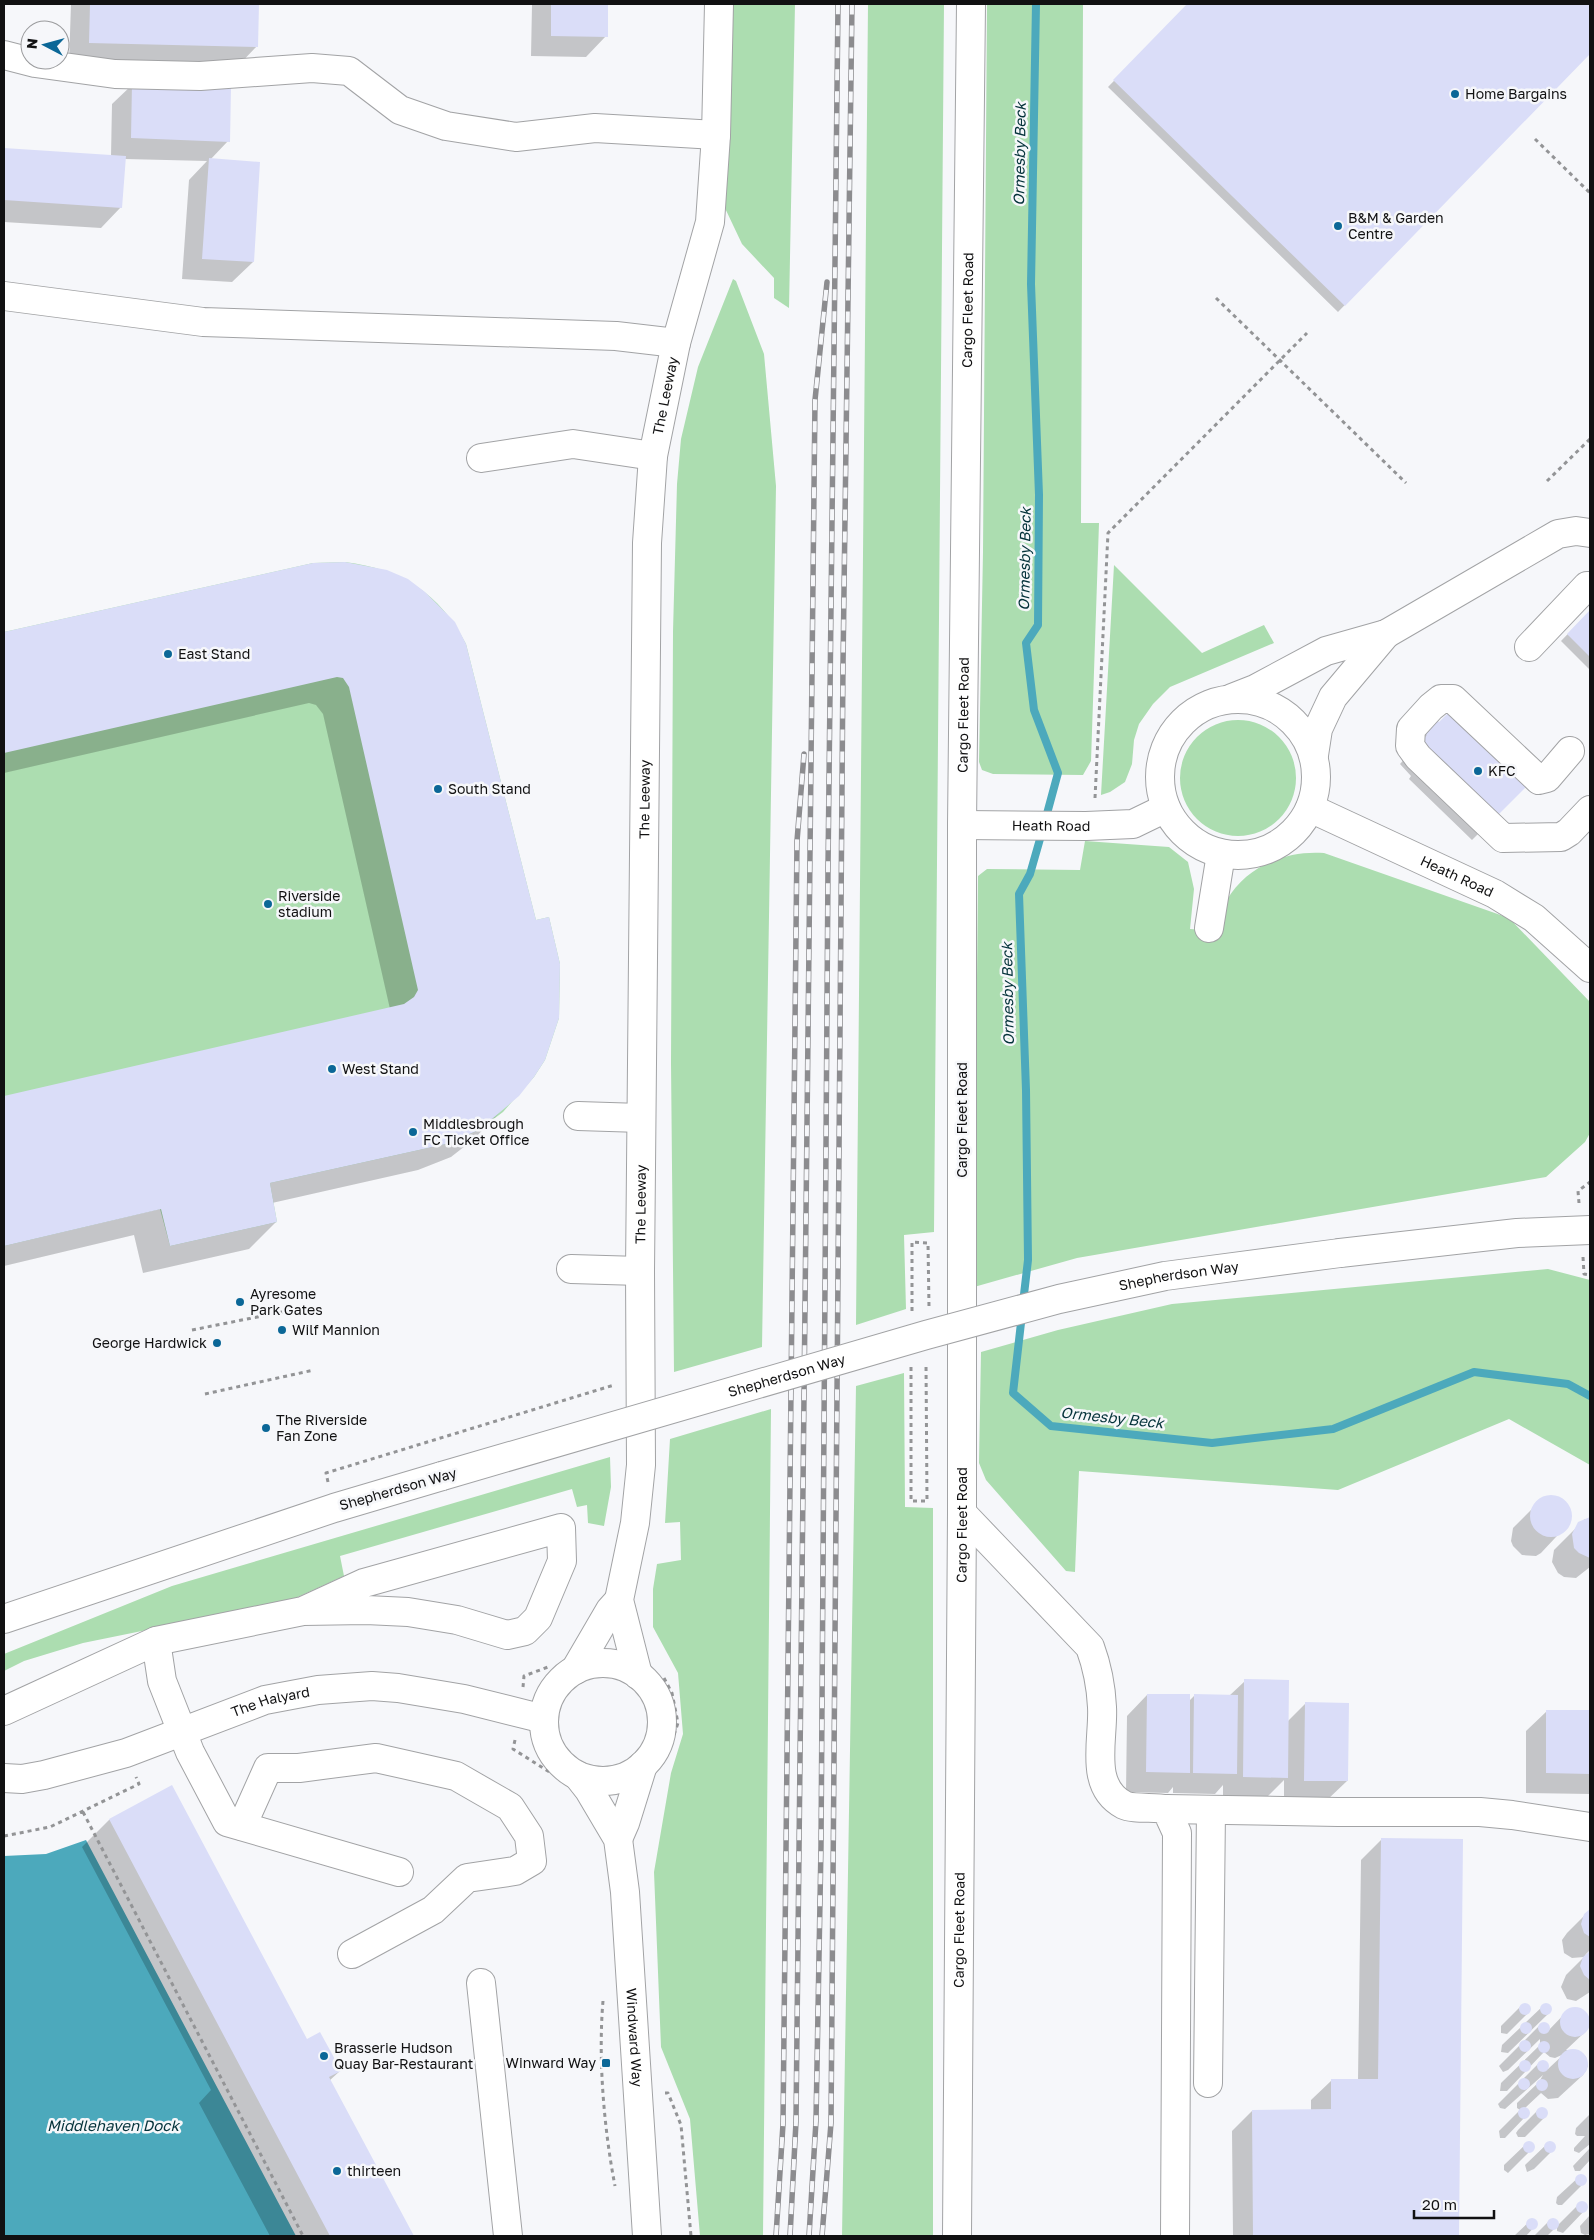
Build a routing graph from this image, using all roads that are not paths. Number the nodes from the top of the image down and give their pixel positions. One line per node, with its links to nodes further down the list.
1 (719, 4): 4 (street, The Leeway)
2 (970, 4): 19 (street, Cargo Fleet Road)
3 (4, 55): 4 (street)
4 (716, 135): 6 (street, The Leeway)
5 (4, 296): 6 (street)
6 (676, 343): 7 (street, The Leeway)
7 (653, 456): 8 (street); 24 (street, The Leeway)
8 (481, 458)
9 (1590, 533): 11 (street)
10 (1590, 586): 12 (street)
11 (1386, 634): 13 (street); 15 (street)
12 (1529, 647)
13 (1231, 698): 15 (street); 16 (street)
14 (1570, 751): 18 (street)
15 (1314, 755): 17 (street)
16 (1166, 808): 19 (street, Heath Road); 20 (street)
17 (1310, 808): 20 (street); 22 (street, Heath Road)
18 (1590, 810)
19 (962, 825): 28 (street, Cargo Fleet Road)
20 (1221, 854): 21 (street)
21 (1209, 928)
22 (1590, 968)
23 (578, 1116): 24 (street)
24 (641, 1118): 27 (street, The Leeway)
25 (1590, 1230): 31 (street, Shepherdson Way, bridge)
26 (571, 1270): 27 (street)
27 (640, 1271): 29 (street, The Leeway)
28 (962, 1513): 41 (street); 52 (street, Cargo Fleet Road)
29 (619, 1600): 33 (street, The Leeway); 34 (street, The Leeway)
30 (303, 1611): 30 (street); 32 (street)
31 (4, 1619)
32 (156, 1641): 35 (street); 37 (street)
33 (575, 1670): 34 (street); 36 (street)
34 (638, 1675): 38 (street)
35 (4, 1711)
36 (544, 1719): 37 (street, The Halyard); 39 (street)
37 (181, 1730): 40 (street, The Halyard); 43 (street)
38 (642, 1766): 39 (street); 45 (street, Windward Way)
39 (567, 1777): 45 (street, Windward Way)
40 (4, 1778)
41 (1166, 1809): 42 (street); 53 (street)
42 (1211, 1810): 44 (street); 49 (street)
43 (242, 1826): 46 (street); 47 (street)
44 (1590, 1827)
45 (618, 1839): 51 (street, Windward Way)
46 (400, 1872)
47 (352, 1954)
48 (480, 1983): 50 (street)
49 (1208, 2083)
50 (508, 2236)
51 (647, 2236)
52 (957, 2236)
53 (1175, 2236)

